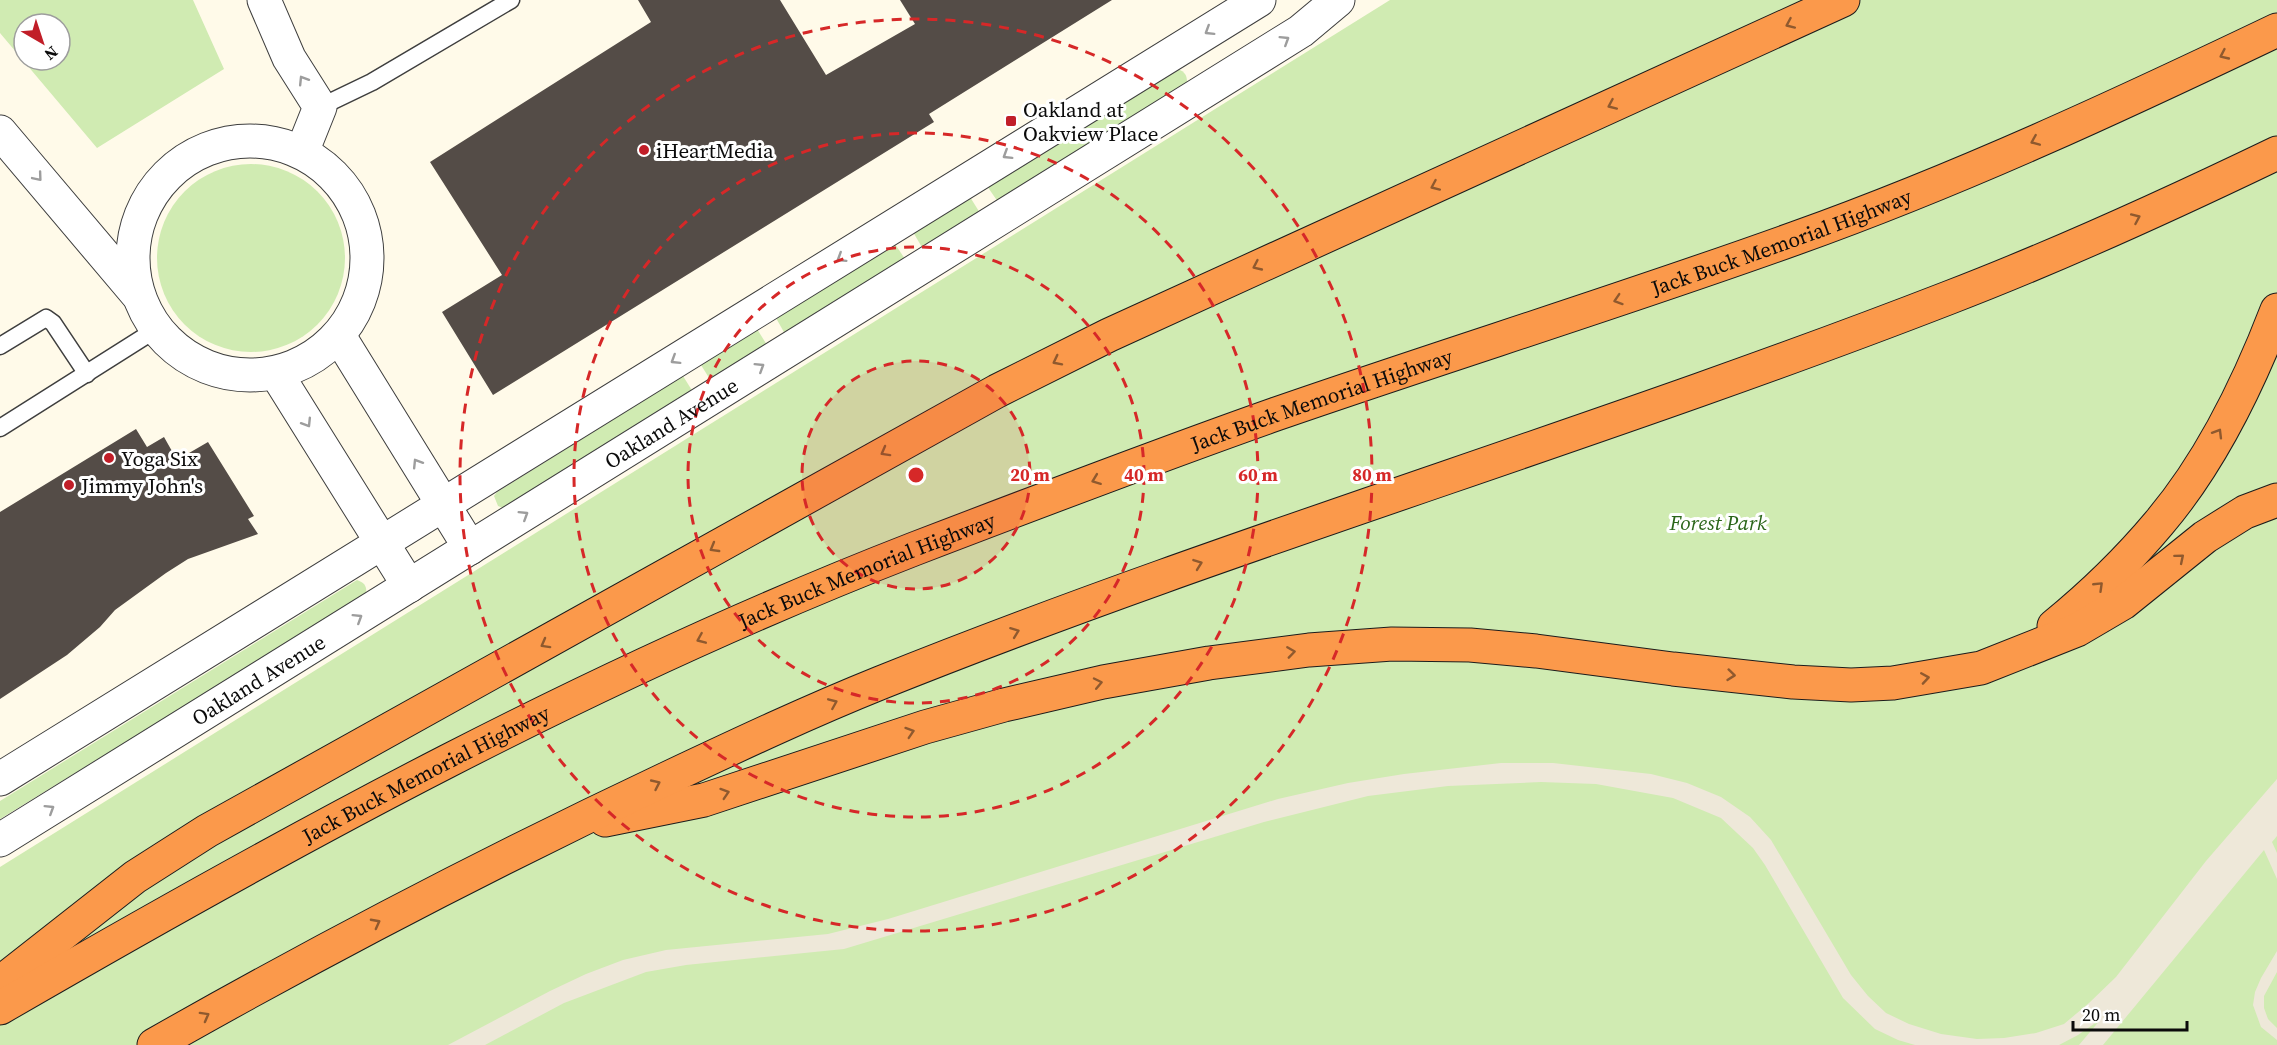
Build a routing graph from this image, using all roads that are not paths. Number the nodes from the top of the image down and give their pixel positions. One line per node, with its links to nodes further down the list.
1 (264, 0): 7 (street, one-way to 1)
2 (511, 0): 7 (lane)
3 (1259, 0): 20 (street, one-way to 20)
4 (1338, 0): 22 (street, Oakland Avenue, one-way to 4)
5 (1843, 0): 28 (highway, one-way to 28)
6 (2277, 30): 29 (highway, Jack Buck Memorial Highway, one-way to 29)
7 (320, 107): 9 (street)
8 (0, 132): 11 (street, one-way to 11)
9 (302, 152): 11 (street); 14 (street)
10 (2277, 153): 26 (highway, one-way to 10)
11 (137, 294): 13 (street)
12 (2277, 310): 24 (highway, one-way to 12)
13 (155, 330): 16 (street); 17 (lane)
14 (339, 336): 16 (street); 20 (street, one-way to 14)
15 (0, 346): 17 (lane)
16 (276, 373): 21 (street, one-way to 21)
17 (87, 374): 18 (lane)
18 (0, 428)
19 (2277, 500): 24 (highway, one-way to 19)
20 (443, 504): 21 (street); 22 (street)
21 (381, 543): 23 (street); 25 (street)
22 (470, 548): 23 (street, Oakland Avenue)
23 (409, 586): 27 (street, Oakland Avenue, one-way to 23)
24 (2022, 651): 26 (highway, one-way to 24)
25 (0, 779)
26 (565, 827): 30 (highway, one-way to 26)
27 (0, 840)
28 (0, 983)
29 (0, 1008)
30 (154, 1045)

